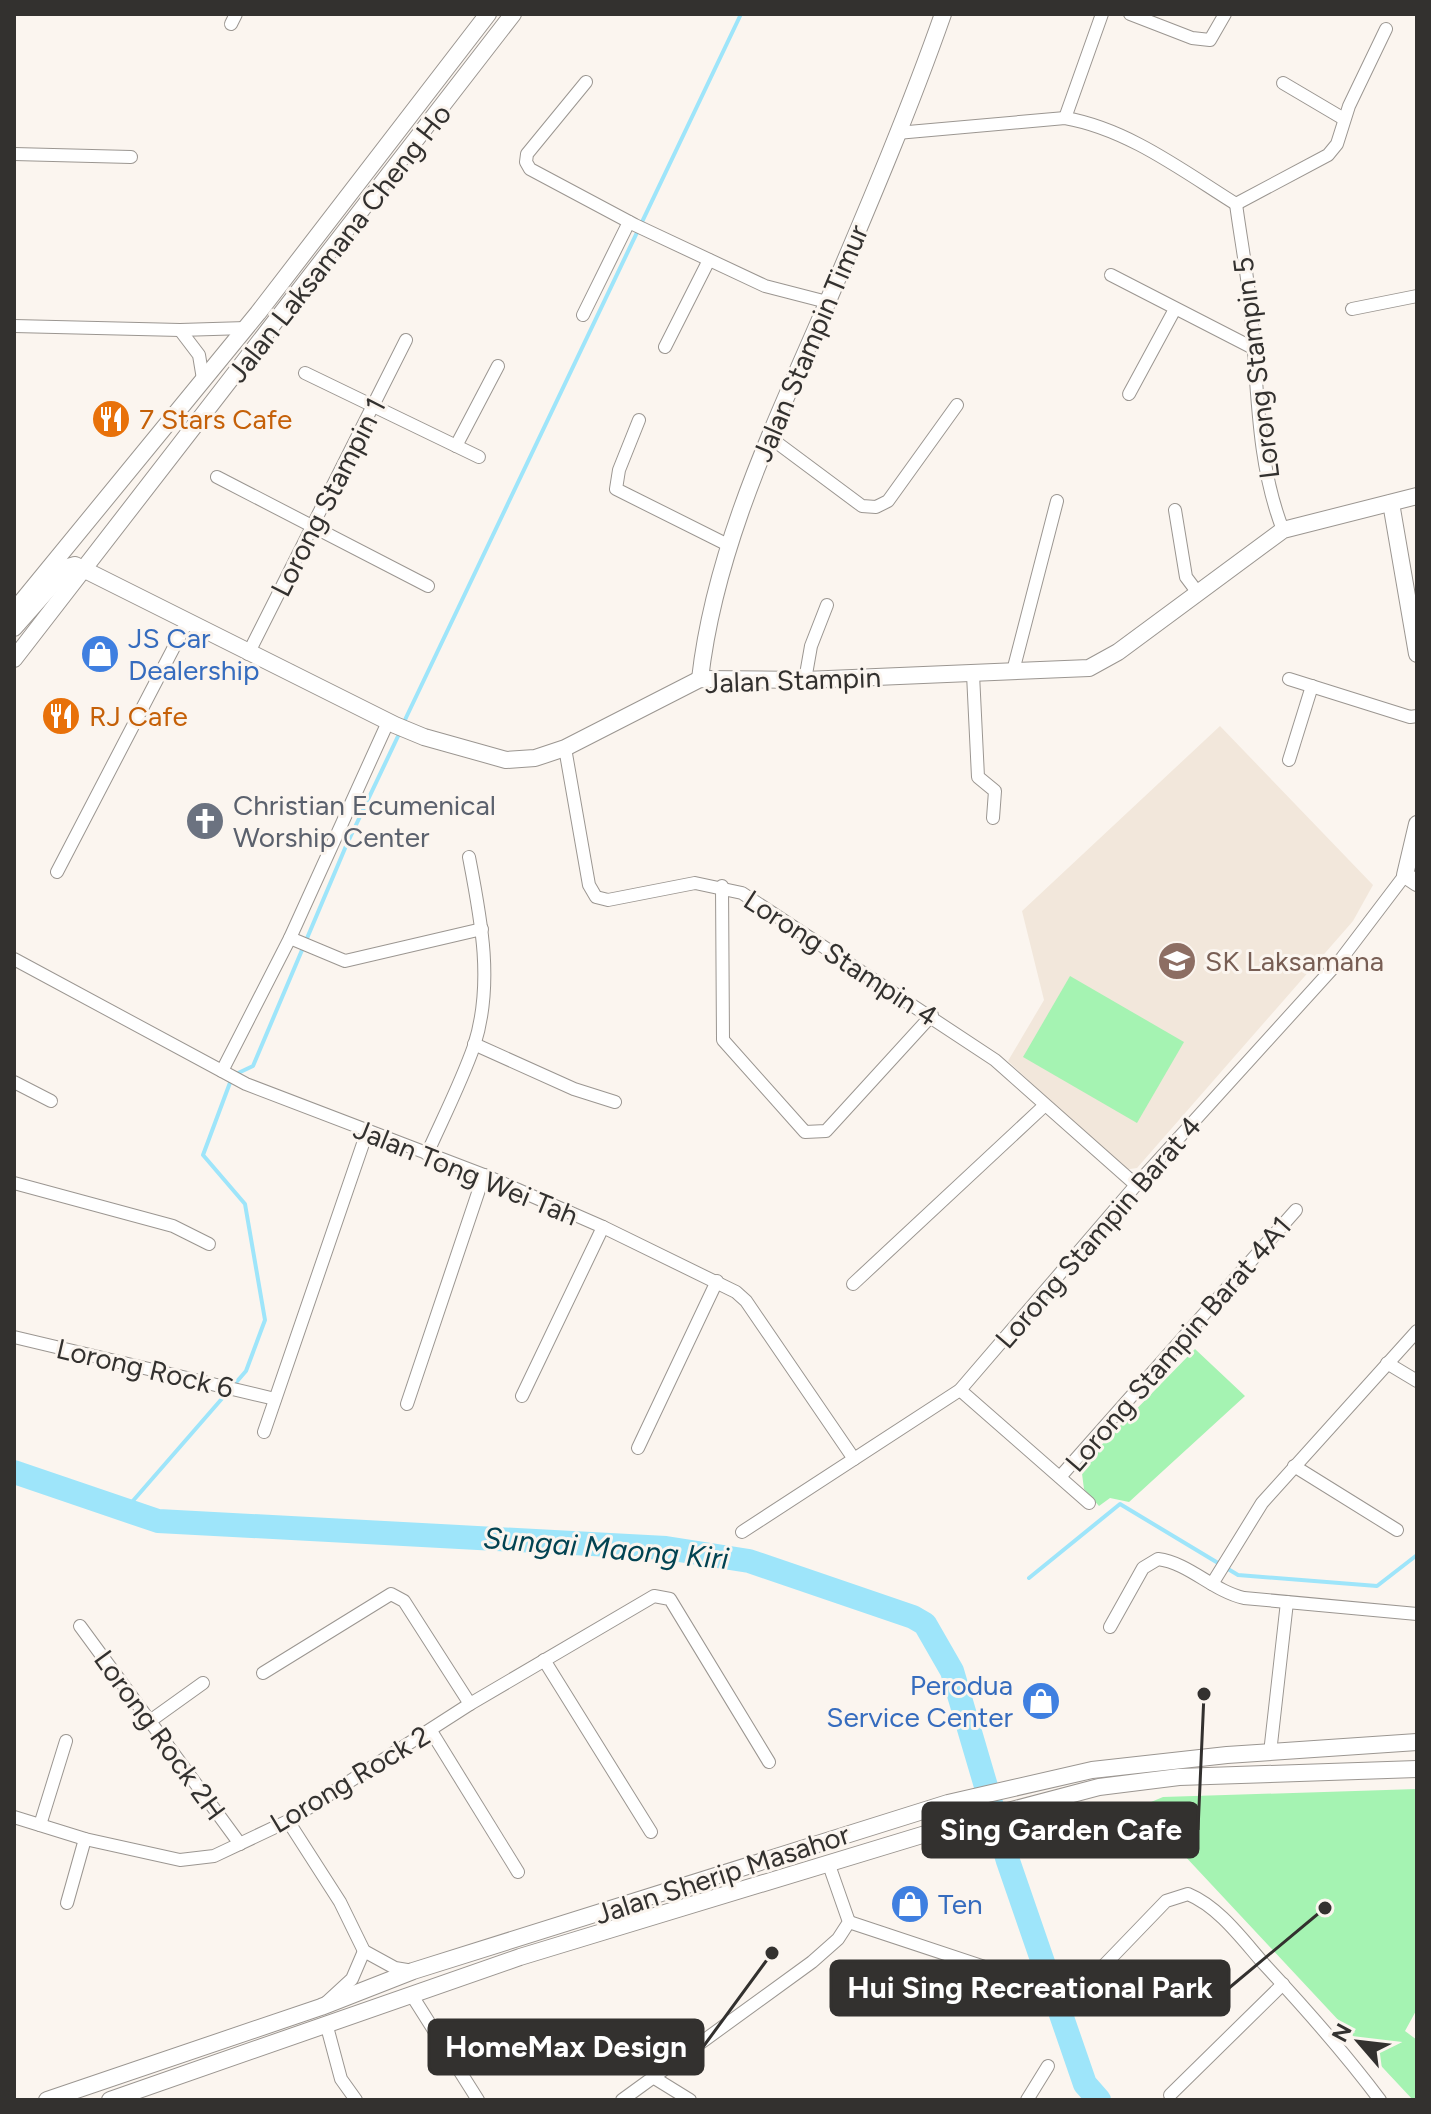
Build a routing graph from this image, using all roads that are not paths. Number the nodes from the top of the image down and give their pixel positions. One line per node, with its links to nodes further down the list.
1 (488, 14): 25 (main road, Jalan Laksamana Cheng Ho)
2 (513, 14): 48 (main road, Jalan Laksamana Cheng Ho)
3 (943, 14): 12 (main road, Jalan Stampin Timur)
4 (1102, 14): 10 (street)
5 (1130, 14): 6 (street)
6 (1225, 14)
7 (1386, 29): 11 (street)
8 (586, 82): 16 (street)
9 (1283, 83): 11 (street)
10 (1065, 118): 12 (street); 15 (street)
11 (1344, 119): 15 (street)
12 (897, 133): 20 (main road, Jalan Stampin Timur)
13 (14, 154): 14 (street)
14 (131, 157)
15 (1236, 204): 29 (street, Lorong Stampin 5)
16 (632, 224): 17 (street); 23 (street)
17 (709, 260): 20 (street); 28 (street)
18 (1111, 275): 21 (street)
19 (1417, 296): 22 (street)
20 (827, 302): 37 (main road, Jalan Stampin Timur)
21 (1175, 309): 29 (street); 33 (street)
22 (1352, 309)
23 (583, 315)
24 (14, 326): 26 (street)
25 (246, 328): 26 (street); 32 (main road, Jalan Laksamana Cheng Ho)
26 (180, 330): 32 (street)
27 (406, 340): 35 (street, Lorong Stampin 1)
28 (665, 347)
29 (1253, 348): 46 (street, Lorong Stampin 5)
30 (498, 366): 38 (street)
31 (305, 373): 35 (street)
32 (203, 379): 52 (main road, Jalan Laksamana Cheng Ho)
33 (1129, 394)
34 (957, 405): 37 (street)
35 (374, 407): 38 (street); 45 (street, Lorong Stampin 1)
36 (639, 420): 47 (street)
37 (768, 436): 47 (main road, Jalan Stampin Timur)
38 (456, 446): 39 (street)
39 (479, 457)
40 (217, 477): 45 (street)
41 (1417, 496): 43 (main road, Jalan Stampin)
42 (1057, 501): 58 (street)
43 (1391, 503): 46 (main road, Jalan Stampin); 55 (main road)
44 (1175, 510): 50 (street)
45 (312, 525): 49 (street); 56 (street, Lorong Stampin 1)
46 (1283, 530): 50 (main road, Jalan Stampin)
47 (730, 546): 60 (main road, Jalan Stampin Timur)
48 (84, 570): 53 (main road, Jalan Stampin); 54 (main road); 57 (main road, Jalan Laksamana Cheng Ho)
49 (428, 586)
50 (1198, 593): 58 (main road, Jalan Stampin)
51 (827, 605): 62 (street)
52 (14, 611)
53 (186, 624): 56 (main road, Jalan Stampin); 71 (street)
54 (14, 628)
55 (1417, 653)
56 (248, 654): 65 (main road, Jalan Stampin)
57 (14, 659)
58 (1013, 671): 59 (main road, Jalan Stampin)
59 (973, 674): 62 (main road, Jalan Stampin); 68 (street)
60 (700, 679): 62 (main road, Jalan Stampin); 66 (main road, Jalan Stampin)
61 (1289, 679): 63 (street)
62 (805, 680)
63 (1312, 686): 64 (street); 67 (street)
64 (1417, 716)
65 (391, 724): 66 (main road, Jalan Stampin); 75 (street)
66 (565, 748): 73 (street, Lorong Stampin 4)
67 (1289, 760)
68 (993, 818)
69 (1417, 824): 72 (main road)
70 (469, 857): 74 (street)
71 (57, 872)
72 (1411, 879): 88 (street, Lorong Stampin Barat 4)
73 (722, 886): 77 (street, Lorong Stampin 4); 77 (street)
74 (482, 929): 75 (street); 78 (street)
75 (295, 940): 79 (street)
76 (14, 959): 79 (street, Jalan Tong Wei Tah)
77 (932, 1015): 83 (street, Lorong Stampin 4)
78 (474, 1044): 82 (street); 85 (street)
79 (226, 1074): 84 (street, Jalan Tong Wei Tah)
80 (14, 1082): 81 (street)
81 (51, 1101)
82 (615, 1102)
83 (1044, 1106): 88 (street, Lorong Stampin 4); 93 (street)
84 (367, 1132): 85 (street, Jalan Tong Wei Tah); 100 (street)
85 (427, 1154): 86 (street, Jalan Tong Wei Tah)
86 (484, 1175): 90 (street, Jalan Tong Wei Tah); 101 (street)
87 (14, 1183): 91 (street)
88 (1136, 1185): 98 (street, Lorong Stampin Barat 4)
89 (1296, 1210): 106 (street, Lorong Stampin Barat 4A1)
90 (603, 1227): 92 (street, Jalan Tong Wei Tah); 99 (street)
91 (209, 1244)
92 (717, 1281): 103 (street); 104 (street, Jalan Tong Wei Tah)
93 (853, 1284)
94 (1417, 1331): 96 (street)
95 (14, 1337): 100 (street, Lorong Rock 6)
96 (1387, 1363): 97 (street); 105 (street)
97 (1417, 1381)
98 (960, 1390): 104 (street, Lorong Stampin Barat 4); 106 (street)
99 (522, 1396)
100 (275, 1399): 102 (street)
101 (407, 1404)
102 (264, 1432)
103 (638, 1448)
104 (854, 1459): 109 (street, Lorong Stampin Barat 4)
105 (1294, 1466): 108 (street); 110 (street)
106 (1060, 1477): 107 (street)
107 (1089, 1503)
108 (1397, 1530)
109 (742, 1532)
110 (1213, 1581): 111 (street); 114 (street)
111 (1287, 1602): 112 (street); 123 (street)
112 (1417, 1614)
113 (80, 1626): 119 (street, Lorong Rock 2H)
114 (1110, 1627)
115 (544, 1660): 118 (street, Lorong Rock 2); 124 (street, Lorong Rock 2); 129 (street)
116 (263, 1673): 118 (street)
117 (203, 1683): 119 (street)
118 (470, 1704): 120 (street, Lorong Rock 2)
119 (150, 1721): 131 (street, Lorong Rock 2H)
120 (431, 1731): 127 (street, Lorong Rock 2); 133 (street)
121 (66, 1741): 128 (street)
122 (1417, 1742): 123 (main road, Jalan Sherip Masahor)
123 (1270, 1753): 137 (main road, Jalan Sherip Masahor)
124 (769, 1762)
125 (1417, 1769): 132 (main road, Jalan Sherip Masahor)
126 (14, 1817): 128 (street, Lorong Rock 2)
127 (288, 1821): 131 (street, Lorong Rock 2); 136 (street)
128 (40, 1825): 130 (street, Lorong Rock 2)
129 (651, 1832)
130 (85, 1839): 131 (street, Lorong Rock 2); 134 (street)
131 (240, 1844)
132 (829, 1865): 135 (street); 141 (main road, Jalan Sherip Masahor)
133 (518, 1872)
134 (67, 1903)
135 (849, 1922): 138 (street); 144 (street)
136 (364, 1951): 137 (street); 142 (street)
137 (413, 1971): 142 (main road, Jalan Sherip Masahor)
138 (1027, 1981)
139 (1082, 1983): 140 (street)
140 (1283, 1984): 145 (street); 153 (street)
141 (411, 1994): 142 (main road); 149 (street)
142 (324, 2015): 146 (main road, Jalan Sherip Masahor); 147 (main road, Jalan Sherip Masahor); 148 (street)
143 (1048, 2066): 152 (street)
144 (656, 2079): 150 (street); 151 (street)
145 (1170, 2095)
146 (47, 2100)
147 (110, 2100)
148 (356, 2100)
149 (478, 2100)
150 (622, 2100)
151 (690, 2100)
152 (1027, 2100)
153 (1380, 2100)

